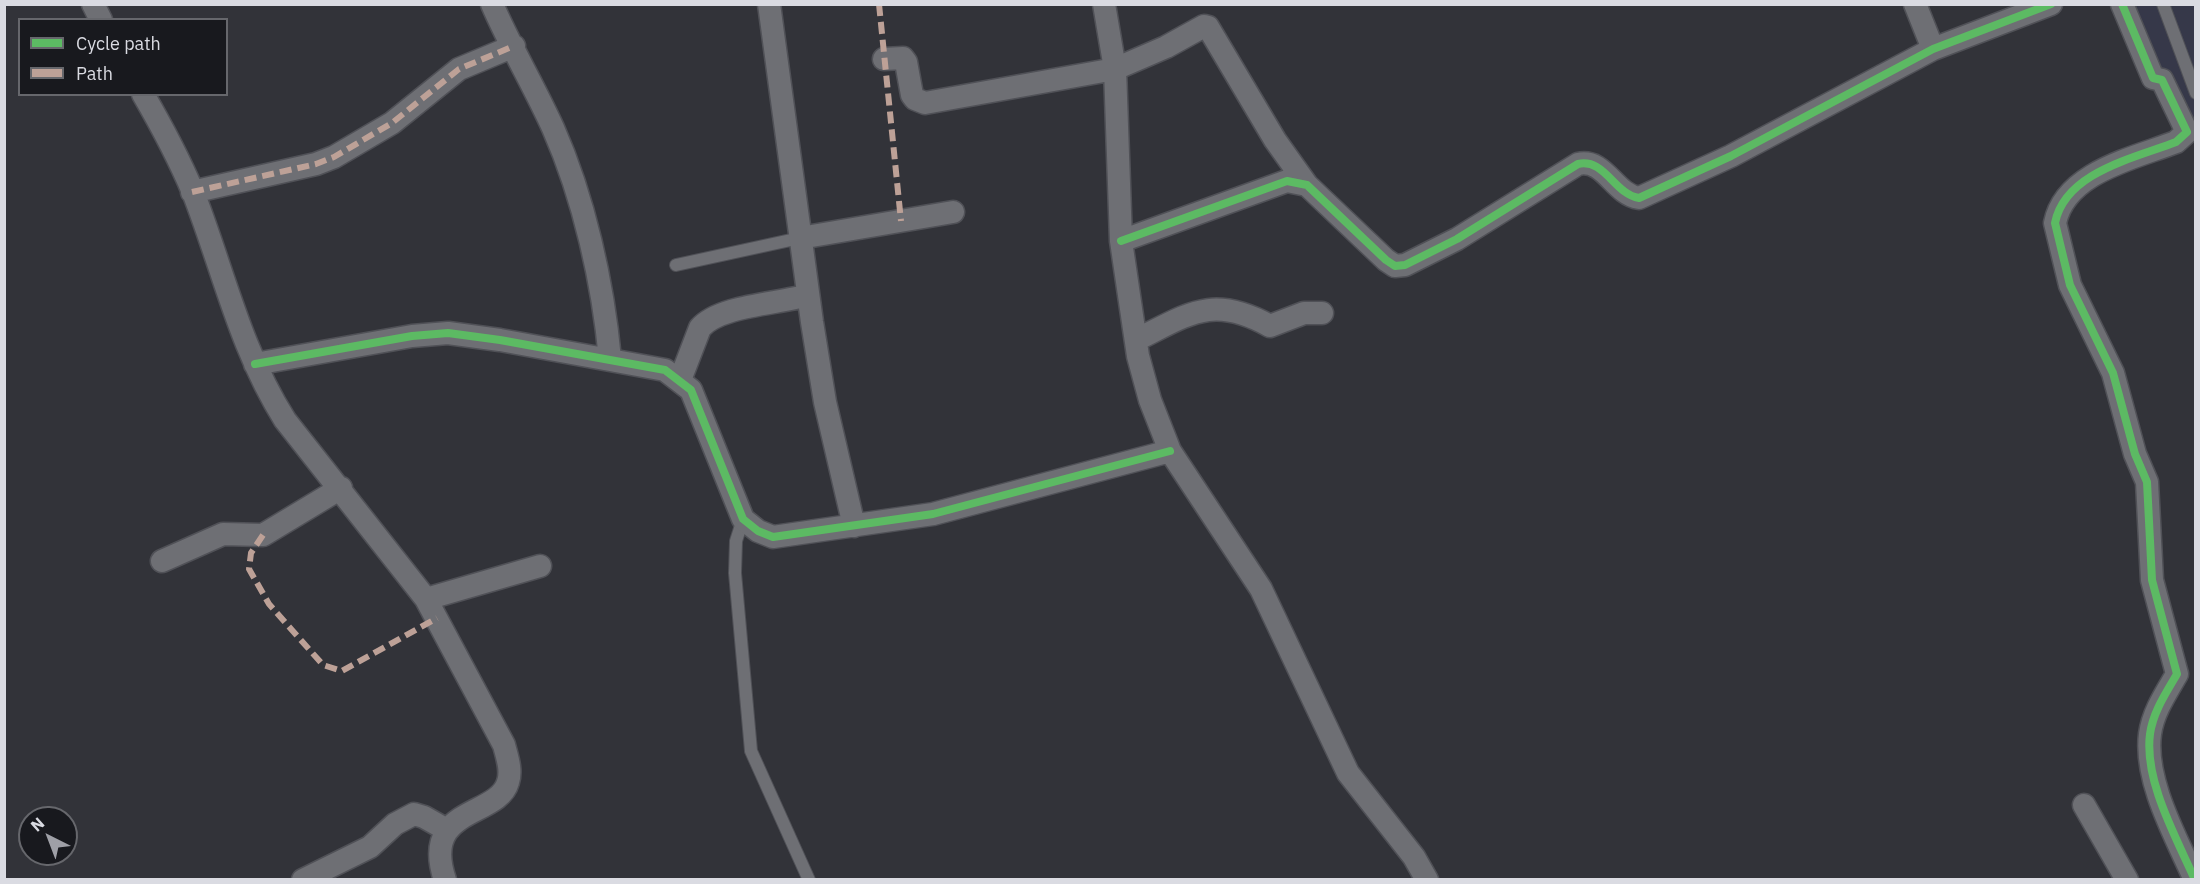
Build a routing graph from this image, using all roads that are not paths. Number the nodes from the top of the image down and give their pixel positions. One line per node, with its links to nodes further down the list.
1 (93, 4): 9 (street)
2 (492, 4): 10 (street)
3 (769, 4): 19 (street)
4 (1104, 4): 13 (street)
5 (1915, 4): 11 (street)
6 (2051, 4): 11 (street)
7 (2122, 4): 35 (street)
8 (2163, 4): 14 (lane)
9 (100, 18)
10 (514, 46): 17 (street); 25 (street)
11 (1933, 49): 16 (street)
12 (884, 59): 13 (street)
13 (1115, 69): 16 (street); 20 (street)
14 (2196, 93)
15 (144, 96): 17 (street)
16 (1307, 185): 20 (street)
17 (192, 192): 26 (street)
18 (953, 212): 19 (street)
19 (800, 238): 21 (lane); 22 (street)
20 (1121, 242): 24 (street)
21 (676, 265)
22 (808, 295): 27 (street); 31 (street)
23 (1322, 314): 24 (street)
24 (1136, 340): 28 (street)
25 (610, 359): 26 (street); 27 (street)
26 (255, 364): 29 (street)
27 (680, 380): 30 (street)
28 (1170, 451): 31 (street); 41 (street)
29 (341, 488): 32 (street); 34 (street)
30 (743, 519): 31 (street); 40 (lane)
31 (854, 526)
32 (162, 561)
33 (540, 566): 34 (street)
34 (426, 598): 37 (street)
35 (2186, 672): 43 (street)
36 (2084, 805): 42 (street)
37 (447, 830): 38 (street); 39 (street)
38 (303, 879)
39 (445, 879)
40 (809, 879)
41 (1427, 879)
42 (2127, 879)
43 (2195, 879)

